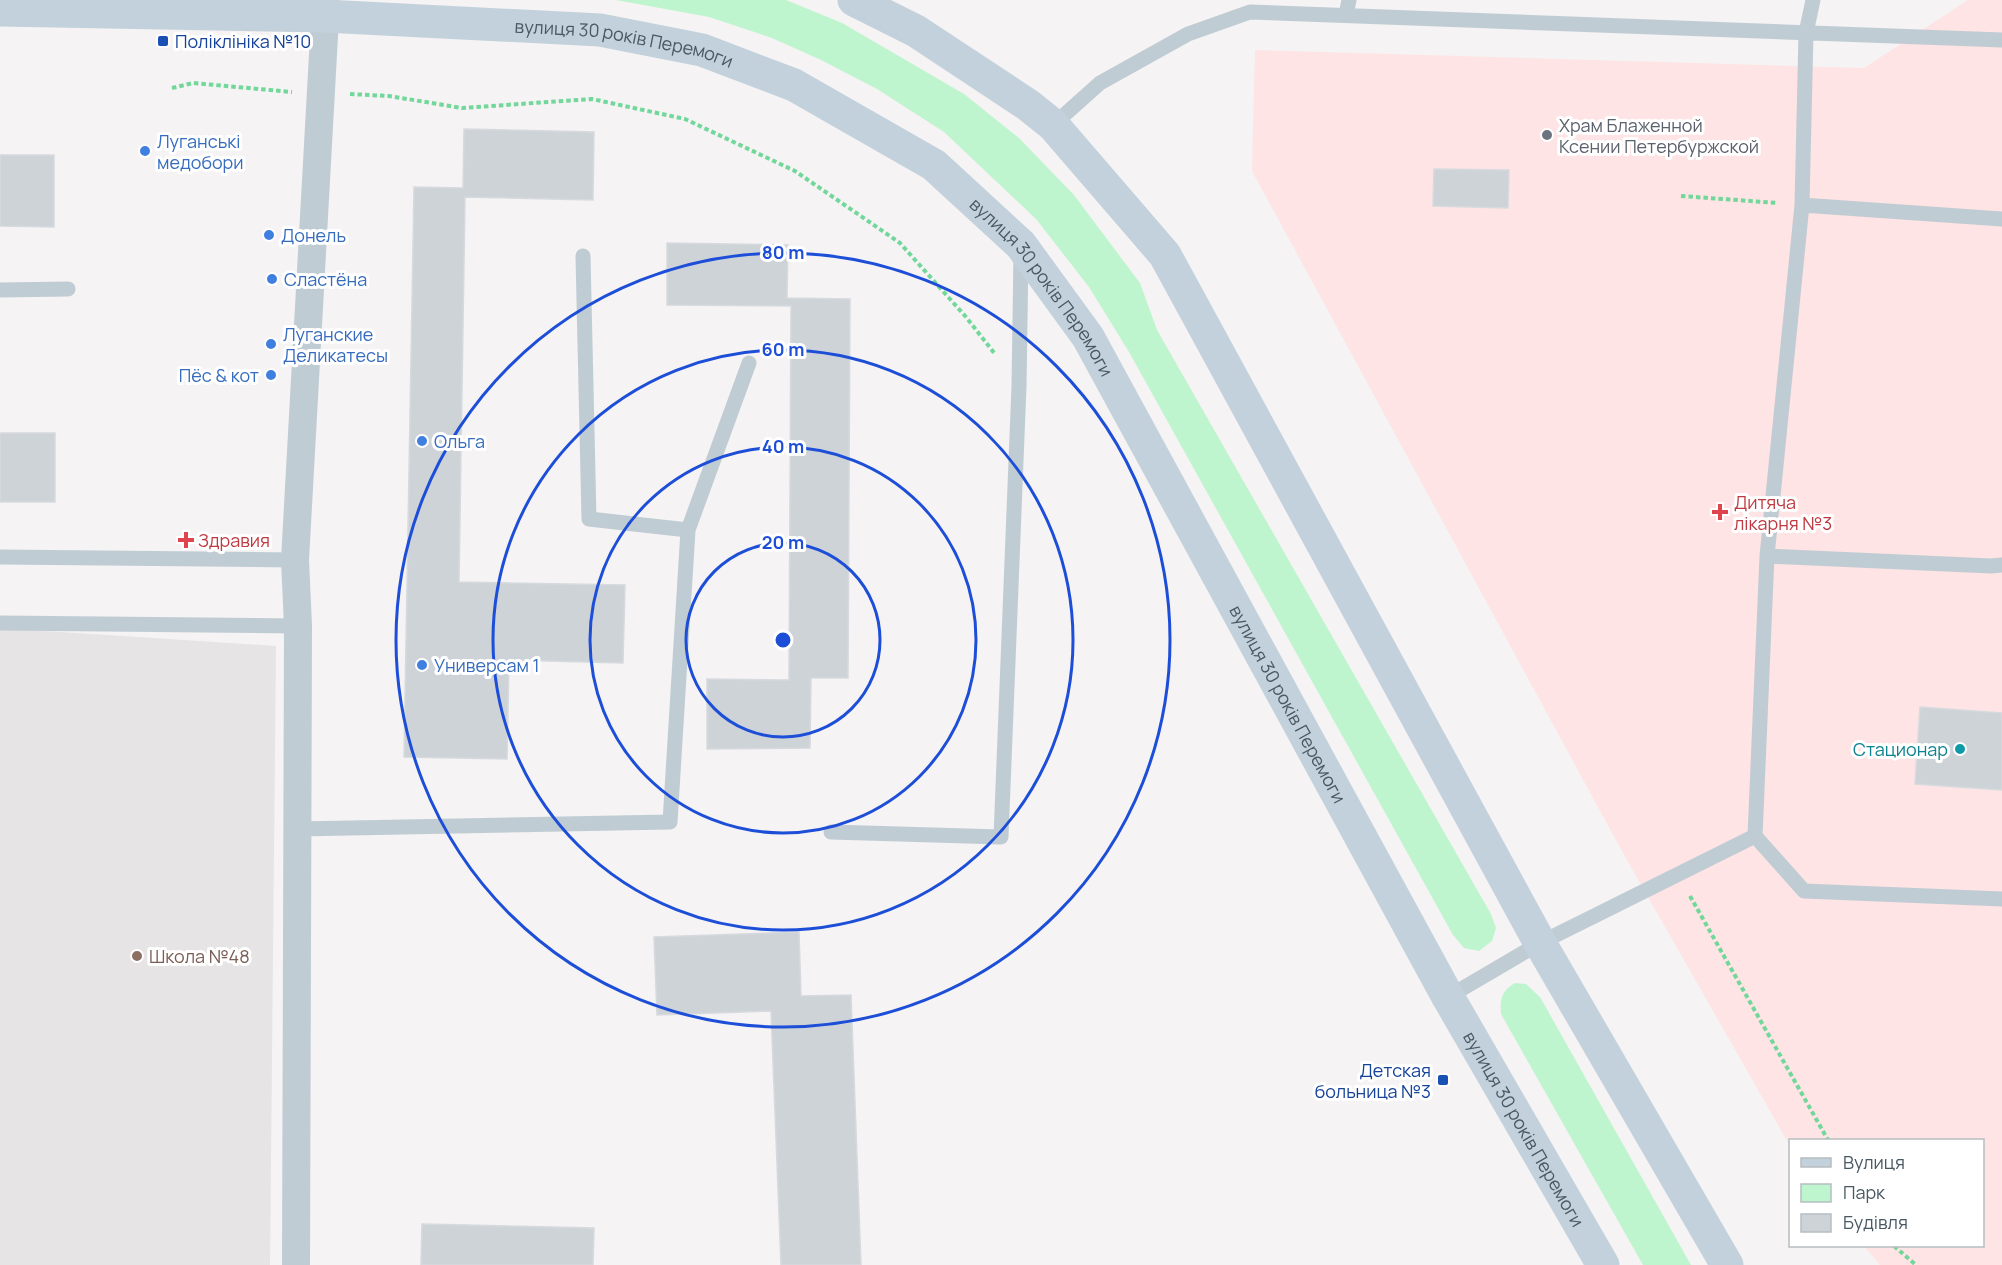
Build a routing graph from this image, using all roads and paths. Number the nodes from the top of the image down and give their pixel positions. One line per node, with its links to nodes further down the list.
1 (854, 0): 11 (street)
2 (1349, 0): 6 (lane)
3 (1813, 0): 7 (lane)
4 (325, 8): 5 (street, вулиця 30 років Перемоги); 10 (street); 15 (street, вулиця 30 років Перемоги)
5 (0, 10)
6 (1346, 15): 7 (lane); 11 (lane)
7 (1806, 33): 8 (lane); 13 (lane)
8 (2002, 40)
9 (172, 88): 10 (path)
10 (321, 93): 20 (path); 24 (street)
11 (1053, 126): 33 (street)
12 (1681, 196): 13 (path)
13 (1802, 205): 14 (lane); 22 (lane)
14 (2002, 219)
15 (1021, 246): 20 (lane); 34 (street, вулиця 30 років Перемоги)
16 (583, 256): 21 (lane)
17 (68, 289): 18 (lane)
18 (0, 290)
19 (749, 363): 21 (lane)
20 (1019, 386): 29 (lane)
21 (688, 530): 28 (lane)
22 (1767, 556): 25 (lane); 30 (lane)
23 (0, 557): 24 (lane)
24 (295, 561): 27 (street)
25 (2002, 565)
26 (0, 623): 27 (lane)
27 (298, 626): 28 (street)
28 (297, 829): 37 (street)
29 (831, 831)
30 (1755, 836): 31 (lane); 32 (lane)
31 (1678, 875): 33 (lane); 35 (path)
32 (2002, 899)
33 (1540, 943): 34 (lane); 39 (street)
34 (1448, 997): 38 (street, вулиця 30 років Перемоги)
35 (1827, 1139)
36 (1896, 1247): 40 (path)
37 (296, 1265)
38 (1603, 1265)
39 (1727, 1265)
40 (1916, 1265)

